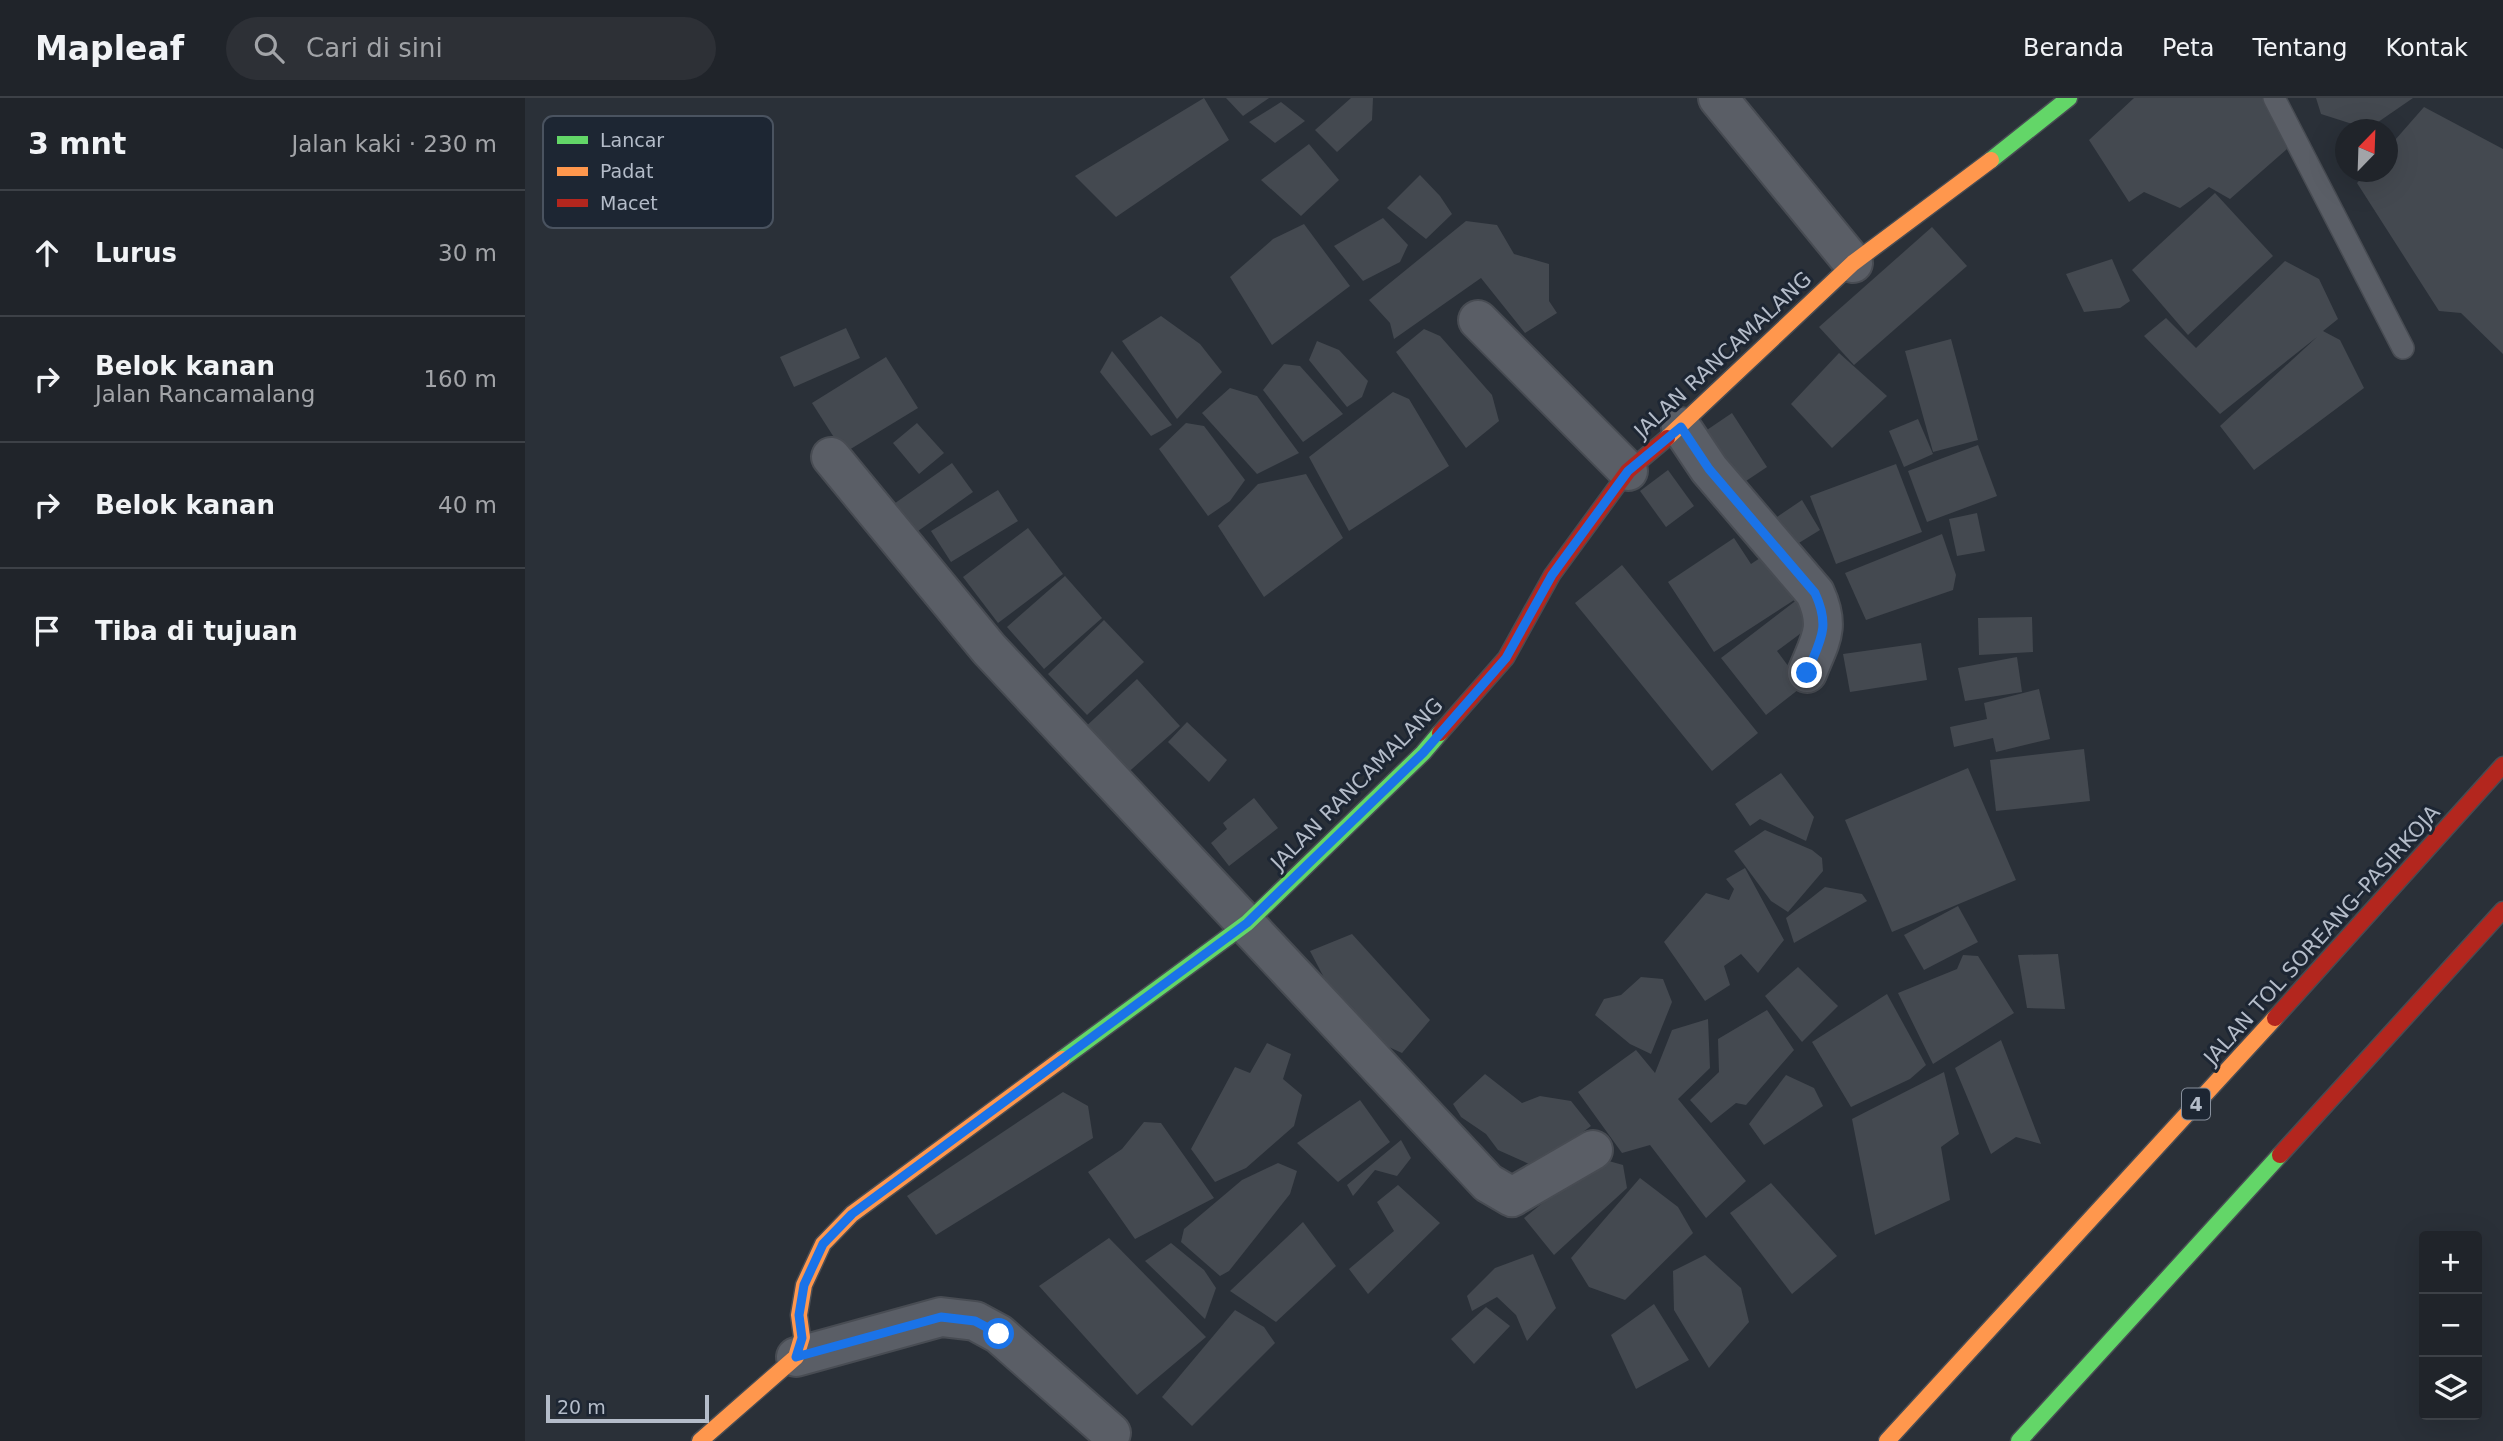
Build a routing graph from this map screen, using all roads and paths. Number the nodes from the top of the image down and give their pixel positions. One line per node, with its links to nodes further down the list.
1 (1718, 98): 4 (street)
2 (2069, 98): 4 (main road, JALAN RANCAMALANG)
3 (2274, 98): 6 (lane)
4 (1853, 263): 7 (main road, JALAN RANCAMALANG)
5 (1478, 320): 9 (street)
6 (2403, 348)
7 (1681, 427): 9 (main road, JALAN RANCAMALANG); 10 (street)
8 (831, 457): 13 (street)
9 (1628, 471): 13 (main road, JALAN RANCAMALANG)
10 (1807, 673)
11 (2503, 765): 18 (main road, JALAN TOL SOREANG–PASIRKOJA / 4)
12 (2503, 910): 19 (main road)
13 (1247, 923): 14 (street); 15 (main road, JALAN RANCAMALANG)
14 (1593, 1150)
15 (799, 1347): 16 (street); 17 (main road)
16 (1111, 1433)
17 (700, 1441)
18 (1887, 1441)
19 (2019, 1441)

